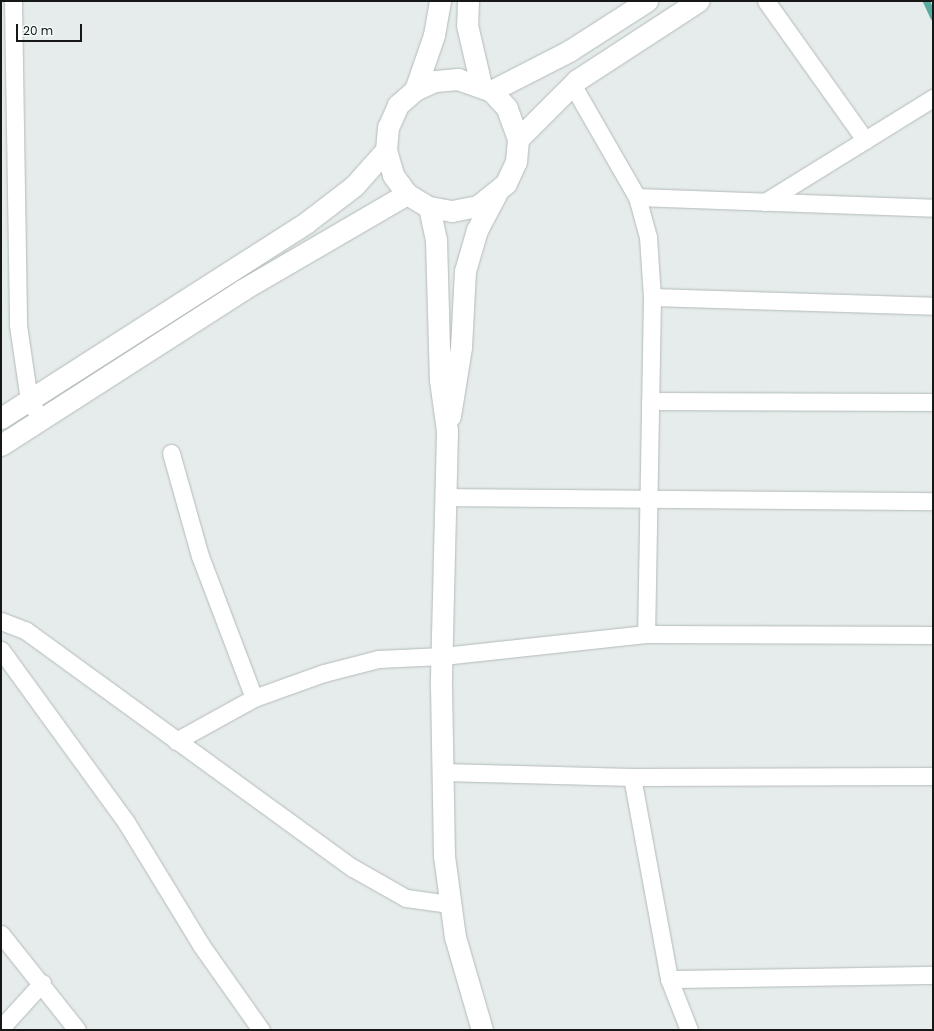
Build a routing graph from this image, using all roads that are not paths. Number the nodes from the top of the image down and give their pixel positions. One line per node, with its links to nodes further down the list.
1 (13, 1): 22 (street)
2 (440, 1): 9 (street)
3 (468, 1): 8 (street)
4 (647, 1): 8 (street)
5 (698, 1): 7 (street)
6 (766, 1): 12 (street)
7 (572, 84): 11 (street); 16 (street)
8 (486, 88): 9 (street); 11 (street)
9 (415, 90): 13 (street)
10 (933, 98): 12 (street)
11 (518, 139): 14 (street)
12 (865, 140): 17 (street)
13 (386, 150): 15 (street); 22 (street)
14 (497, 193): 18 (street); 27 (street)
15 (407, 194): 18 (street); 26 (street)
16 (637, 197): 17 (street); 20 (street)
17 (765, 202): 19 (street)
18 (429, 207): 27 (street)
19 (933, 208)
20 (652, 297): 21 (street); 23 (street)
21 (933, 306)
22 (29, 400): 25 (street); 26 (street)
23 (650, 401): 24 (street); 31 (street)
24 (933, 402)
25 (1, 418)
26 (41, 419): 28 (street)
27 (447, 431): 30 (street)
28 (1, 445)
29 (171, 453): 38 (street)
30 (446, 497): 31 (street); 37 (street)
31 (648, 499): 32 (street); 34 (street)
32 (933, 501)
33 (1, 621): 39 (street)
34 (646, 634): 35 (street); 37 (street)
35 (933, 635)
36 (1, 650): 50 (street)
37 (443, 656): 38 (street); 40 (street)
38 (254, 698): 39 (street)
39 (176, 741): 43 (street)
40 (443, 772): 42 (street); 43 (street)
41 (933, 776): 42 (street)
42 (632, 777): 46 (street)
43 (450, 904): 51 (street)
44 (1, 934): 47 (street)
45 (933, 975): 46 (street)
46 (669, 979): 52 (street)
47 (42, 983): 48 (street); 49 (street)
48 (1, 1028)
49 (77, 1030)
50 (261, 1030)
51 (482, 1030)
52 (689, 1030)

